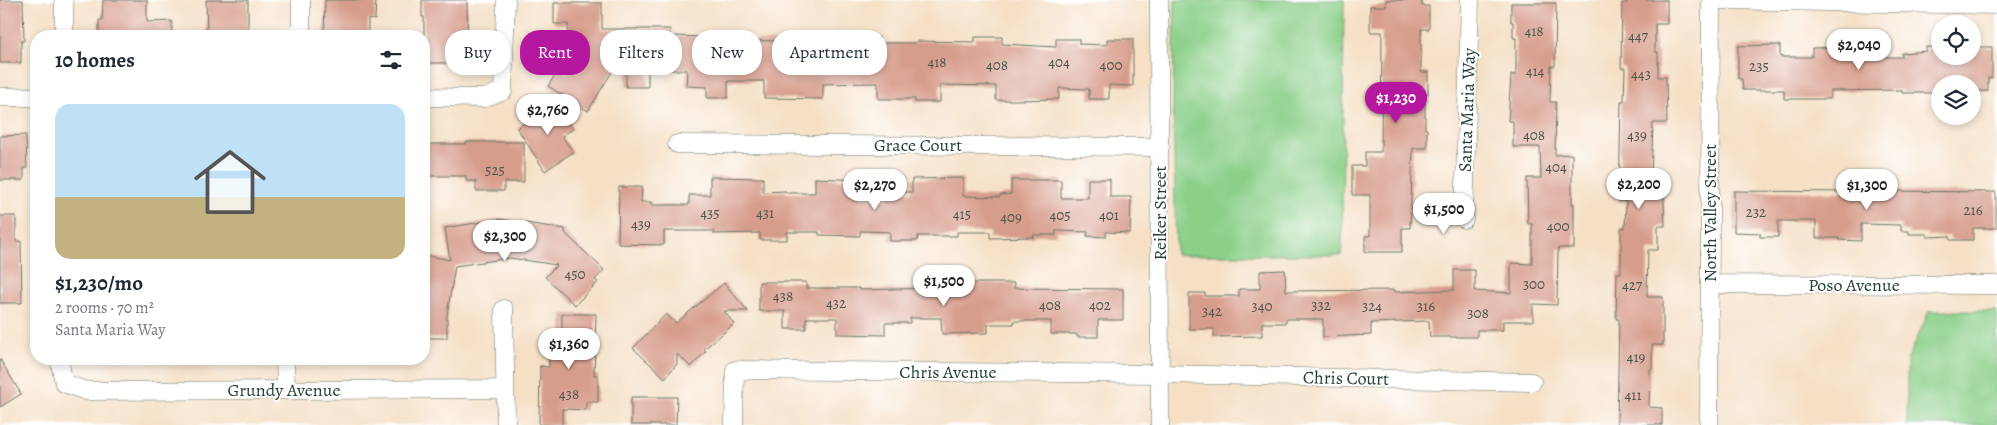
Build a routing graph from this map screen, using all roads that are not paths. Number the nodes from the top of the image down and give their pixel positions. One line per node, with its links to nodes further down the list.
1 (64, 0): 9 (street)
2 (301, 0): 10 (street)
3 (506, 0): 13 (street)
4 (1159, 0): 15 (street, Reiker Street)
5 (1470, 0): 16 (street, Santa Maria Way)
6 (1711, 0): 17 (street, North Valley Street)
7 (1718, 0): 8 (street)
8 (1997, 5)
9 (64, 30)
10 (301, 30)
11 (0, 97): 12 (street)
12 (30, 97)
13 (430, 98)
14 (677, 144): 15 (street, Grace Court)
15 (1160, 147): 22 (street, Reiker Street)
16 (1464, 220)
17 (1710, 284): 18 (street, Poso Avenue); 29 (street, North Valley Street)
18 (1997, 285)
19 (504, 309): 24 (street)
20 (60, 365): 25 (street, Grundy Avenue)
21 (285, 365): 25 (street)
22 (1160, 374): 23 (street, Chris Court); 27 (street, Chris Avenue); 28 (street, Reiker Street)
23 (1532, 382)
24 (505, 389): 25 (street, Grundy Avenue); 26 (street)
25 (286, 390)
26 (506, 425)
27 (734, 425)
28 (1160, 425)
29 (1709, 425)

